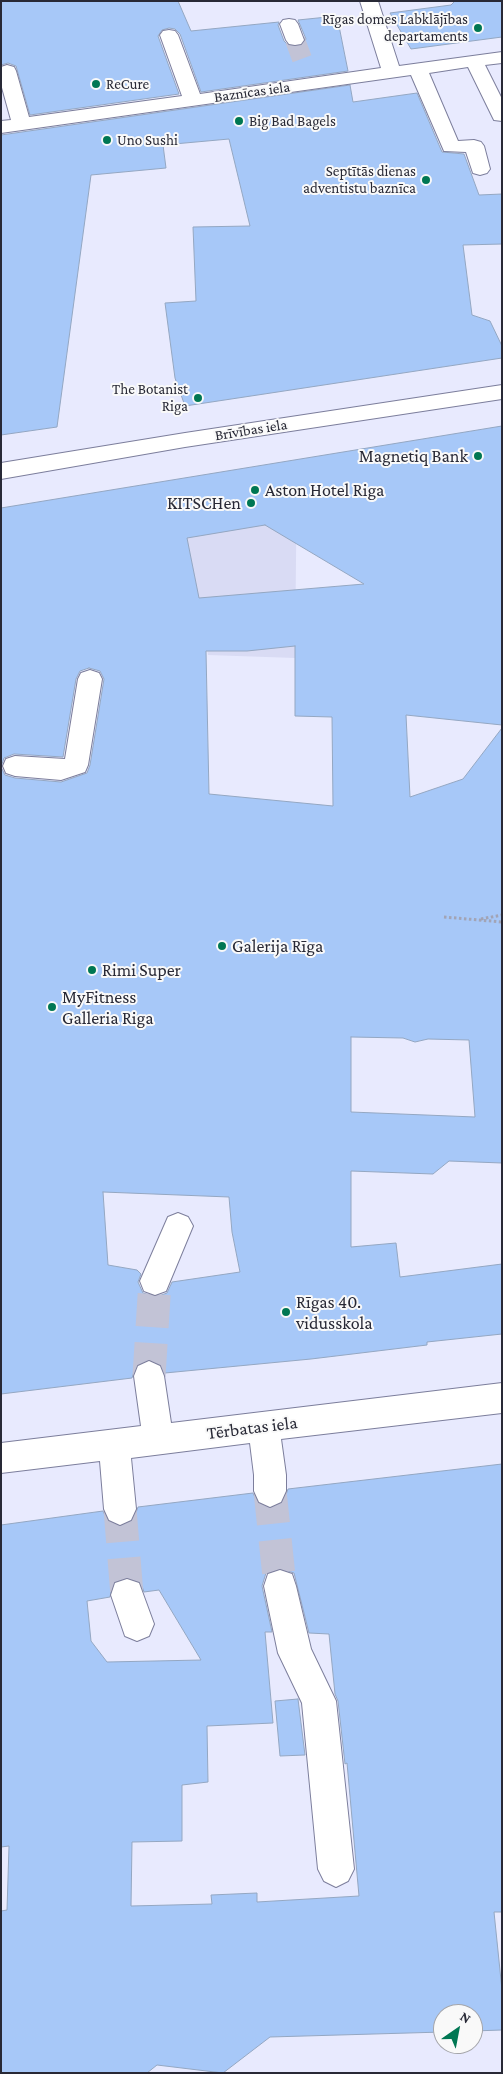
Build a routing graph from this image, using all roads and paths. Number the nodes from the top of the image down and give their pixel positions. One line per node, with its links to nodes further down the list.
1 (369, 1): 7 (main road)
2 (169, 36): 8 (main road)
3 (502, 57): 4 (main road, Baznīcas iela)
4 (474, 62): 5 (main road, Baznīcas iela); 9 (main road)
5 (418, 69): 7 (main road, Baznīcas iela); 12 (main road)
6 (7, 71): 10 (main road)
7 (392, 73): 8 (main road, Baznīcas iela)
8 (193, 100): 10 (main road, Baznīcas iela)
9 (501, 116)
10 (20, 124): 11 (main road, Baznīcas iela)
11 (1, 127)
12 (480, 169)
13 (502, 392): 14 (main road, Brīvības iela)
14 (1, 471)
15 (90, 679): 16 (main road)
16 (15, 766)
17 (502, 915): 19 (path)
18 (444, 917): 19 (path)
19 (476, 920): 20 (path)
20 (502, 922)
21 (178, 1226): 22 (main road)
22 (155, 1281)
23 (149, 1376): 26 (main road)
24 (502, 1398): 25 (main road, Tērbatas iela)
25 (263, 1426): 26 (main road, Tērbatas iela); 29 (main road)
26 (158, 1439): 27 (main road, Tērbatas iela)
27 (114, 1444): 28 (main road, Tērbatas iela); 30 (main road)
28 (1, 1458)
29 (270, 1491)
30 (120, 1509)
31 (280, 1586): 32 (main road)
32 (336, 1868)

